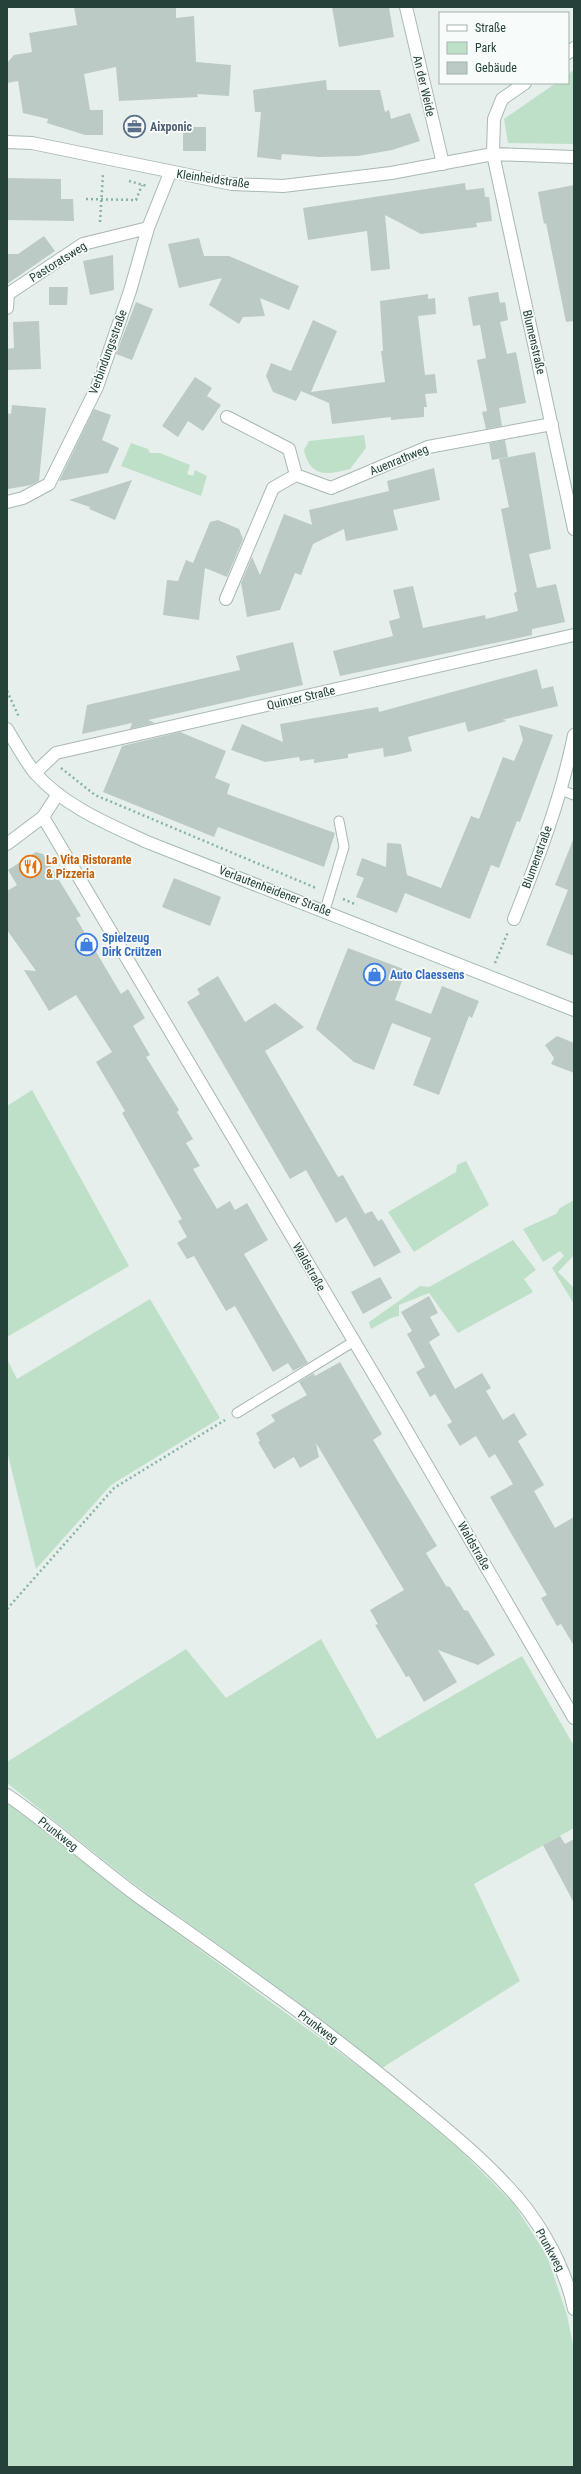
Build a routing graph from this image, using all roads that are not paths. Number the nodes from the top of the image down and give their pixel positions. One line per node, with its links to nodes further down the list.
1 (406, 7): 6 (street, An der Weide)
2 (524, 84): 4 (street)
3 (7, 142): 7 (street, Kleinheidstraße)
4 (493, 154): 5 (street, Kleinheidstraße); 6 (street, Kleinheidstraße); 11 (street, Blumenstraße)
5 (574, 157)
6 (443, 164): 7 (street, Kleinheidstraße)
7 (170, 173): 8 (street, Verbindungsstraße)
8 (148, 228): 9 (street, Pastoratsweg); 13 (street, Verbindungsstraße)
9 (7, 308)
10 (227, 417): 12 (street)
11 (552, 424): 12 (street, Auenrathweg); 14 (street, Blumenstraße)
12 (296, 476): 15 (street)
13 (7, 502)
14 (574, 529)
15 (226, 600)
16 (574, 635): 19 (street, Quinxer Straße)
17 (7, 729): 19 (street, Verlautenheidener Straße)
18 (574, 735): 20 (street, Blumenstraße)
19 (36, 773): 21 (street, Verlautenheidener Straße)
20 (561, 790): 22 (lane); 27 (street, Blumenstraße)
21 (58, 794): 23 (street); 26 (street, Verlautenheidener Straße)
22 (574, 795)
23 (43, 817): 25 (street); 29 (street, Waldstraße)
24 (339, 821): 26 (lane)
25 (7, 844)
26 (325, 910): 28 (street, Verlautenheidener Straße)
27 (514, 919)
28 (574, 1010)
29 (353, 1342): 30 (lane); 31 (street, Waldstraße)
30 (237, 1413)
31 (574, 1718)
32 (7, 1795): 33 (street, Prunkweg)
33 (574, 2309)

